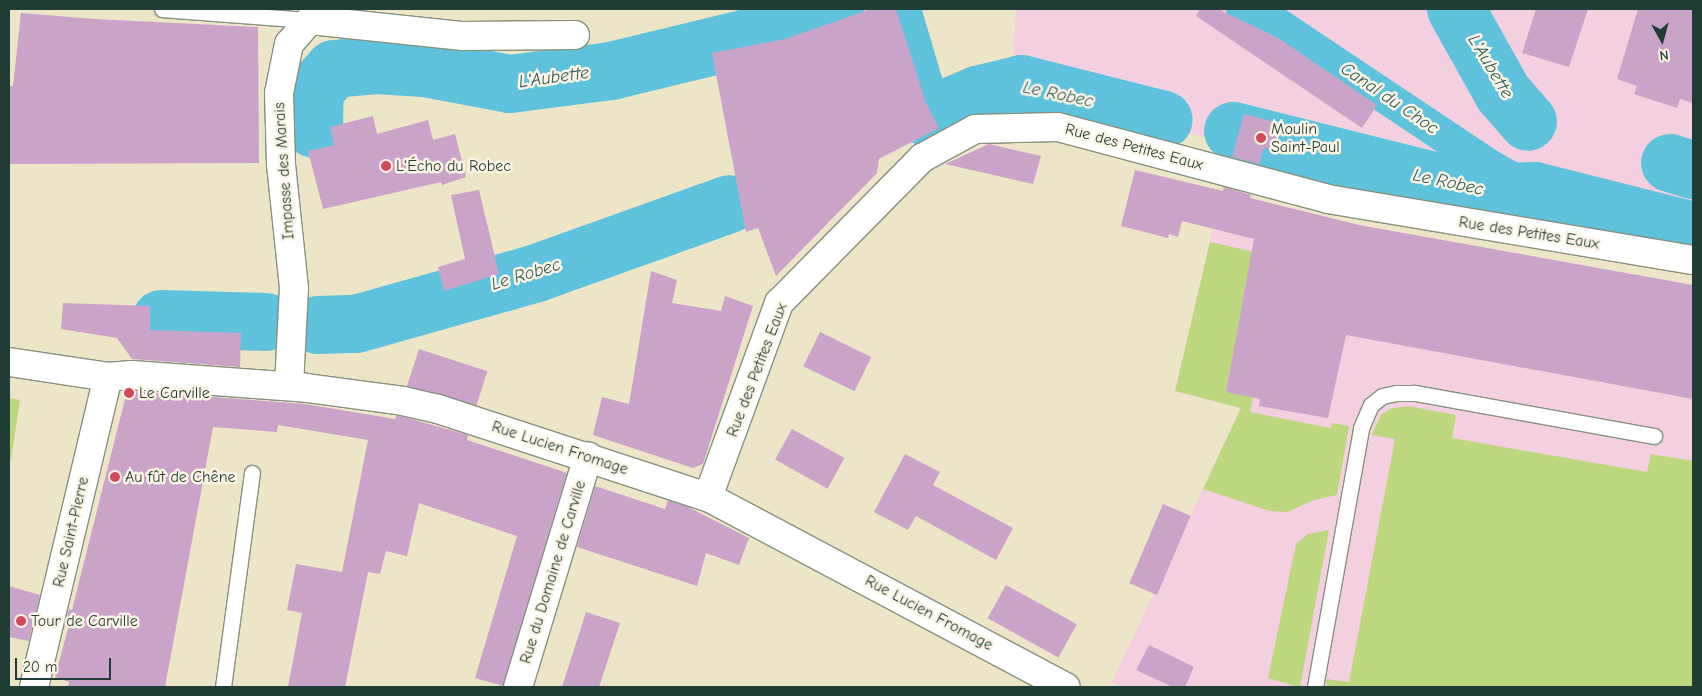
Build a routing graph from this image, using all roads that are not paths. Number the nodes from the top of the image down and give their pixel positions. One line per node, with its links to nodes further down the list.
1 (162, 9): 2 (lane)
2 (310, 20): 3 (street); 7 (street, Impasse des Marais)
3 (575, 35)
4 (1693, 260): 11 (street, Rue des Petites Eaux)
5 (9, 362): 6 (street, Rue Lucien Fromage)
6 (108, 377): 7 (street, Rue Lucien Fromage); 12 (street, Rue Saint-Pierre)
7 (289, 386): 9 (street, Rue Lucien Fromage)
8 (1654, 436): 16 (lane)
9 (588, 456): 11 (street, Rue Lucien Fromage); 14 (street, Rue du Domaine de Carville)
10 (252, 473): 13 (lane)
11 (708, 497): 15 (street, Rue Lucien Fromage)
12 (34, 687)
13 (223, 687)
14 (518, 687)
15 (1066, 687)
16 (1315, 687)

